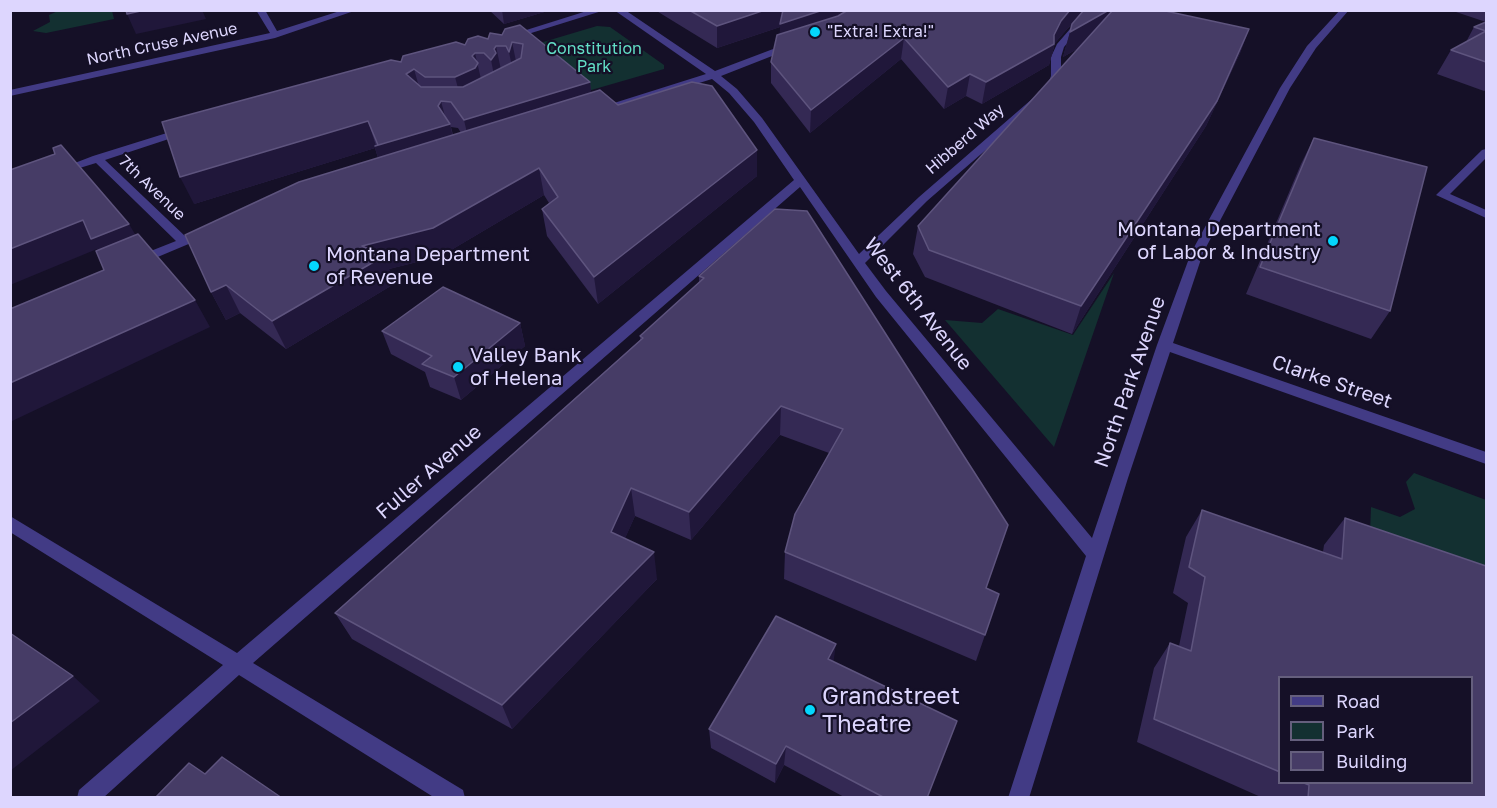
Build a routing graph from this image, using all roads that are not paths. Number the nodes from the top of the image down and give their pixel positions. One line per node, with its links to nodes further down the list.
1 (261, 10): 7 (street)
2 (353, 10): 7 (street, North Cruse Avenue)
3 (601, 10): 8 (street)
4 (618, 10): 10 (street, West 6th Avenue)
5 (1102, 10): 21 (street, Hibberd Way)
6 (1345, 10): 23 (street, North Park Avenue)
7 (275, 35): 11 (street, North Cruse Avenue)
8 (501, 39)
9 (802, 42): 10 (street)
10 (714, 75): 12 (street); 17 (street, West 6th Avenue)
11 (10, 93)
12 (587, 114)
13 (192, 128): 15 (street)
14 (1486, 152): 18 (street)
15 (97, 158): 16 (street); 20 (street, 7th Avenue)
16 (53, 173)
17 (801, 180): 21 (street, West 6th Avenue); 27 (street, Fuller Avenue)
18 (1486, 214)
19 (221, 229): 20 (street)
20 (184, 242): 22 (street)
21 (858, 262): 26 (street, West 6th Avenue)
22 (129, 265)
23 (1164, 345): 24 (street, Clarke Street); 26 (street, North Park Avenue)
24 (1486, 458)
25 (10, 523): 27 (street)
26 (1095, 554): 30 (street, North Park Avenue)
27 (239, 664): 28 (street, Fuller Avenue); 29 (street)
28 (87, 798)
29 (455, 798)
30 (1018, 798)

